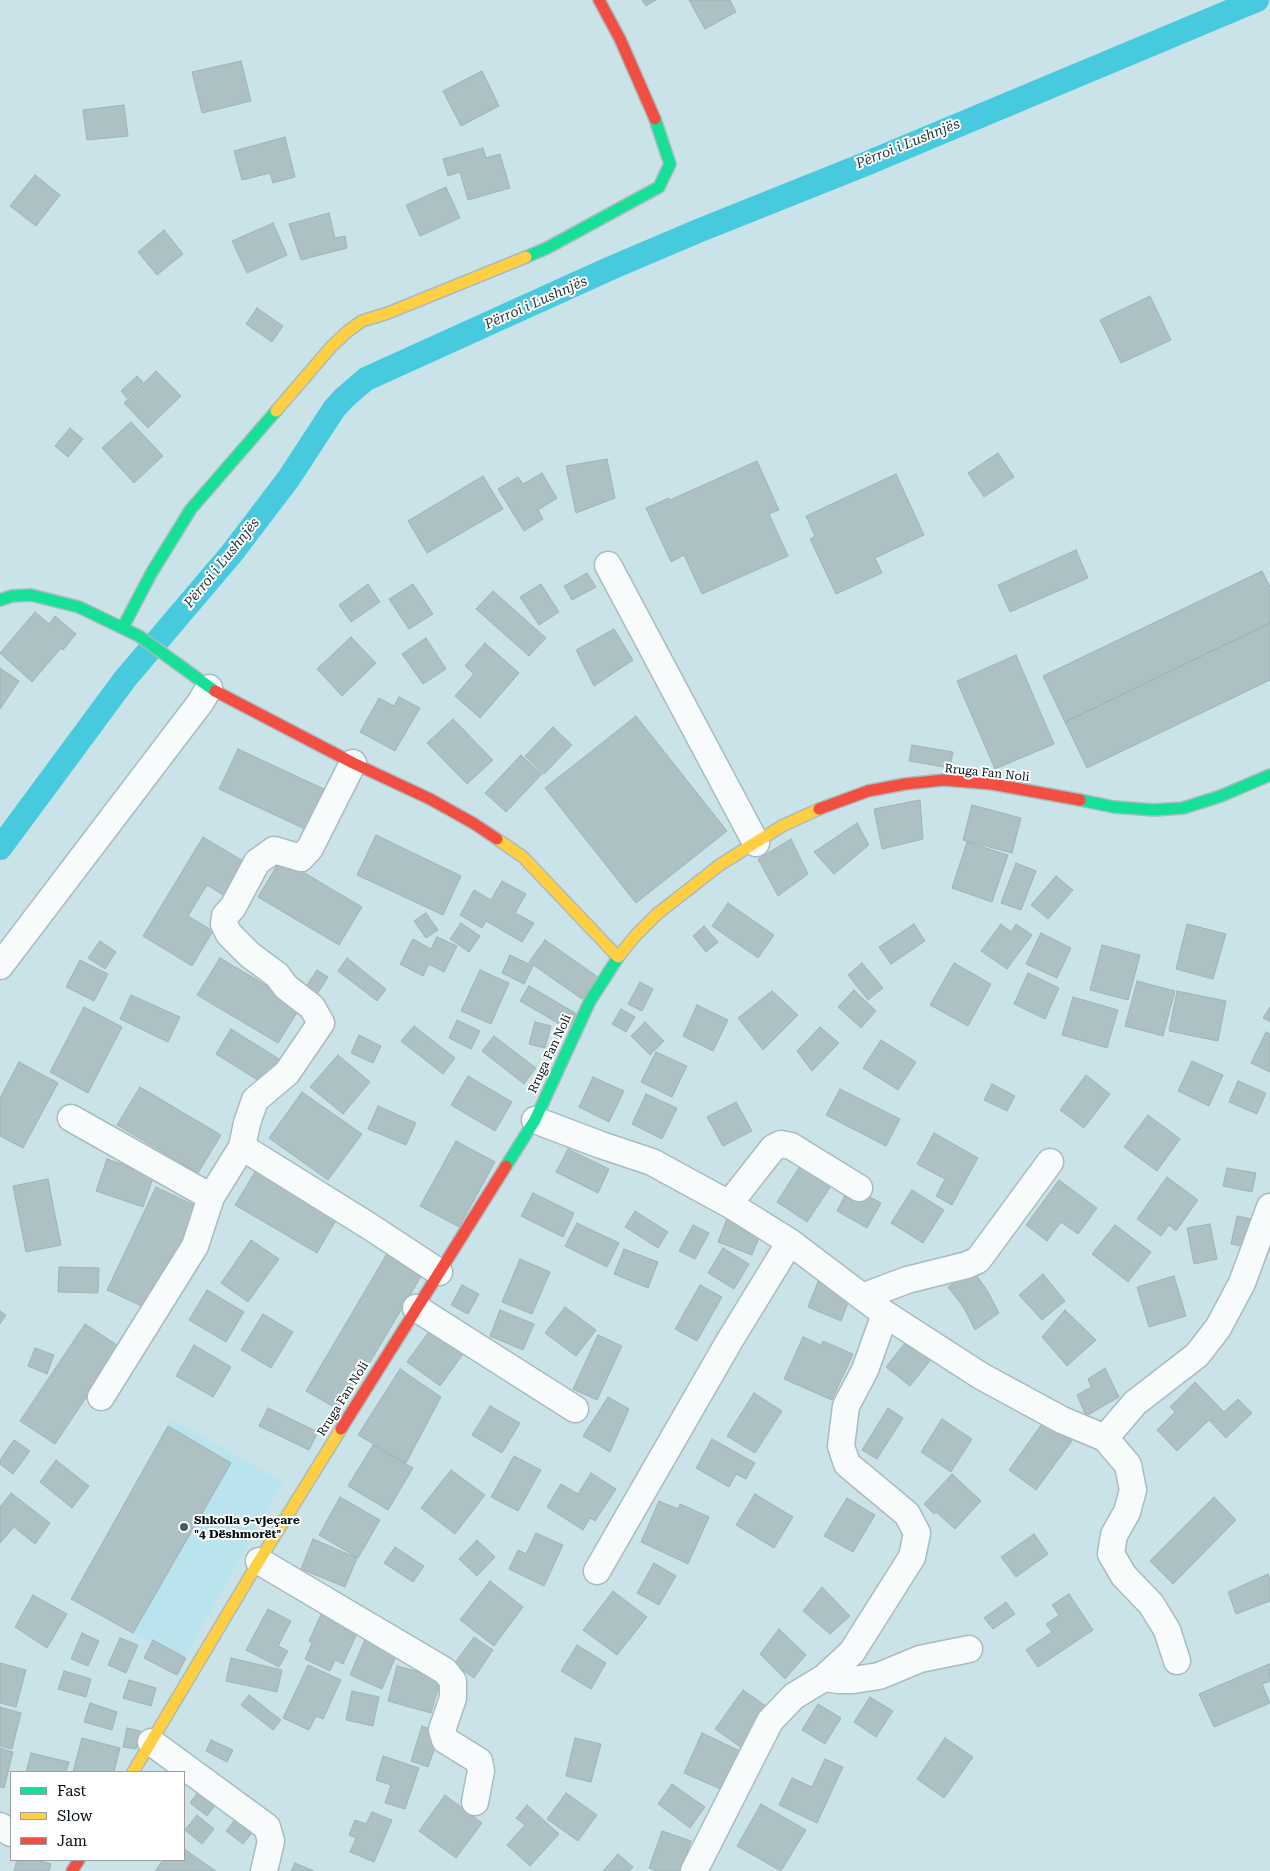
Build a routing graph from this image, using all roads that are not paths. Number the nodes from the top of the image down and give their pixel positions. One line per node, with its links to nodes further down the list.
1 (599, 0): 4 (main road)
2 (608, 564): 8 (street)
3 (0, 600): 4 (main road)
4 (126, 629): 5 (main road)
5 (200, 682): 6 (main road); 10 (street)
6 (353, 763): 9 (main road); 13 (street)
7 (1270, 775): 8 (main road, Rruga Fan Noli)
8 (756, 843): 9 (main road, Rruga Fan Noli)
9 (618, 957): 12 (main road, Rruga Fan Noli)
10 (0, 966)
11 (71, 1118): 16 (street)
12 (535, 1120): 17 (street); 20 (main road, Rruga Fan Noli)
13 (242, 1147): 16 (street); 20 (street)
14 (1050, 1162): 21 (street)
15 (859, 1188): 17 (street)
16 (211, 1197): 24 (street)
17 (729, 1204): 19 (street)
18 (1270, 1207): 26 (street)
19 (790, 1242): 21 (street); 28 (street)
20 (439, 1272): 22 (main road, Rruga Fan Noli)
21 (862, 1296): 23 (street)
22 (416, 1308): 25 (street); 27 (main road, Rruga Fan Noli)
23 (885, 1314): 26 (street); 31 (street)
24 (101, 1397)
25 (575, 1409)
26 (1105, 1438): 30 (street)
27 (258, 1560): 32 (main road, Rruga Fan Noli); 34 (street)
28 (597, 1571)
29 (969, 1649): 31 (street)
30 (1177, 1661)
31 (824, 1678): 36 (street)
32 (151, 1742): 33 (main road, Rruga Fan Noli); 35 (street)
33 (134, 1771)
34 (475, 1802)
35 (264, 1871)
36 (694, 1871)

